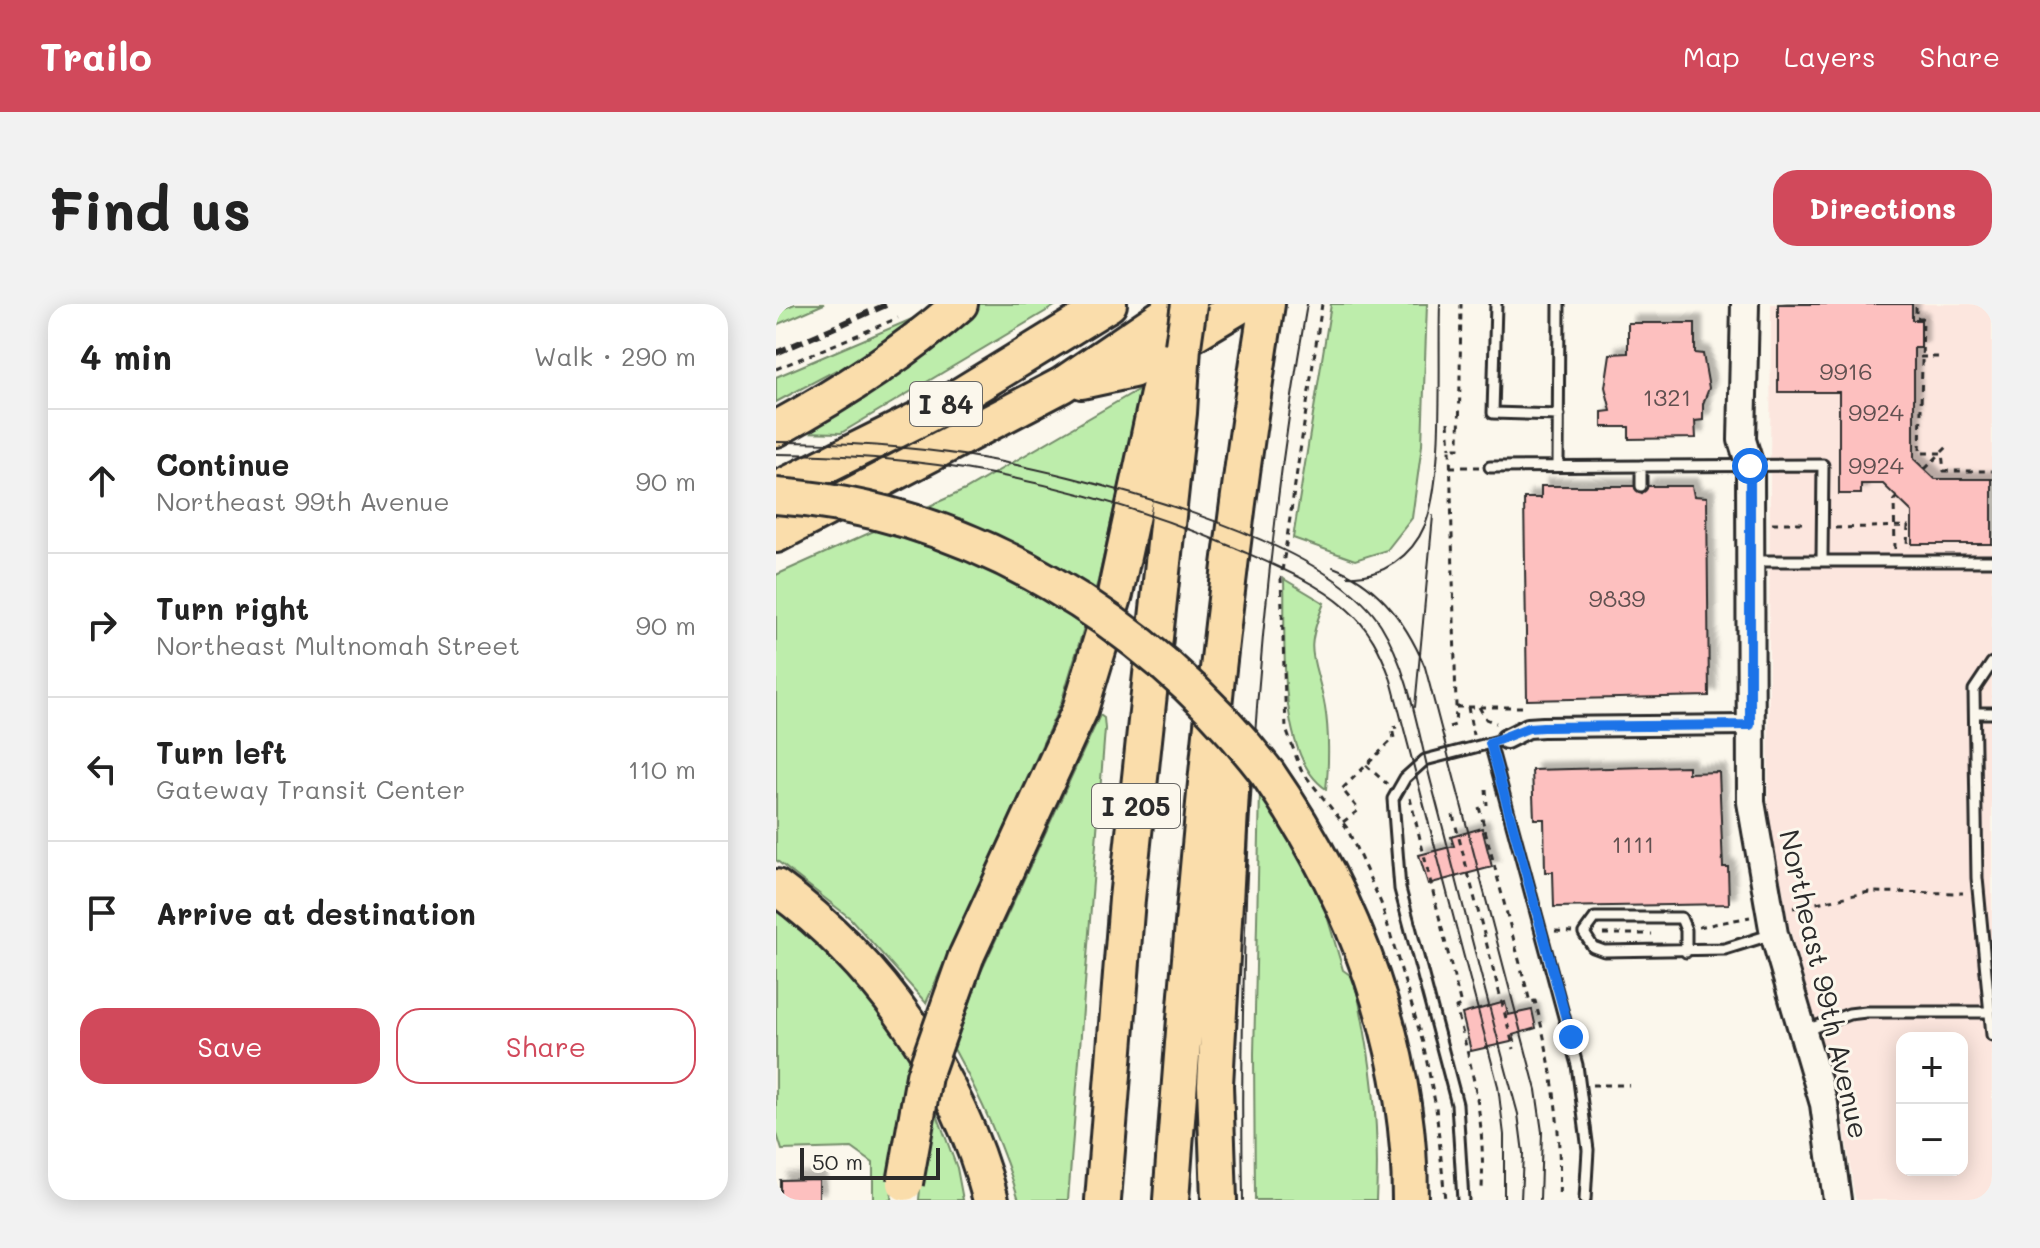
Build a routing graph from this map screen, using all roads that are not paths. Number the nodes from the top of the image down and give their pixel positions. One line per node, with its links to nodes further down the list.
1 (960, 304): 13 (highway)
2 (1109, 304): 19 (highway, I 84)
3 (1181, 304): 11 (highway, I 84)
4 (1189, 304): 10 (highway, I 205, bridge)
5 (1243, 304): 11 (highway)
6 (1267, 304): 26 (highway, I 205)
7 (1496, 304): 12 (lane)
8 (1559, 304): 12 (lane)
9 (1745, 304): 16 (street, Northeast 99th Avenue)
10 (1183, 346): 38 (highway, bridge); 40 (highway, I 205)
11 (1062, 385): 21 (highway, I 84)
12 (1559, 415): 14 (lane)
13 (776, 429)
14 (1558, 466): 15 (lane); 17 (lane)
15 (1641, 466): 16 (lane); 18 (lane)
16 (1750, 466): 22 (lane); 23 (street, Northeast 99th Avenue)
17 (1490, 467)
18 (1641, 486)
19 (776, 490)
20 (776, 496): 35 (highway, bridge)
21 (776, 535)
22 (1822, 560): 23 (lane); 24 (lane)
23 (1751, 561): 29 (street, Northeast 99th Avenue)
24 (1992, 561)
25 (1992, 663): 27 (lane)
26 (1220, 668): 41 (highway, I 205); 42 (highway)
27 (1975, 713): 28 (lane); 34 (lane)
28 (1992, 713)
29 (1750, 725): 30 (street); 32 (street, Northeast 99th Avenue)
30 (1498, 741): 45 (lane); 46 (lane)
31 (776, 887): 39 (highway)
32 (1774, 934): 33 (lane); 36 (street, Northeast 99th Avenue)
33 (1686, 952): 33 (lane)
34 (1990, 1012): 36 (lane); 37 (lane)
35 (1385, 1023): 43 (highway); 44 (highway)
36 (1803, 1031): 47 (street, Northeast 99th Avenue)
37 (1992, 1035)
38 (905, 1192)
39 (991, 1200)
40 (1103, 1200)
41 (1171, 1200)
42 (1219, 1200)
43 (1392, 1200)
44 (1410, 1200)
45 (1463, 1200)
46 (1585, 1200)
47 (1837, 1200)

